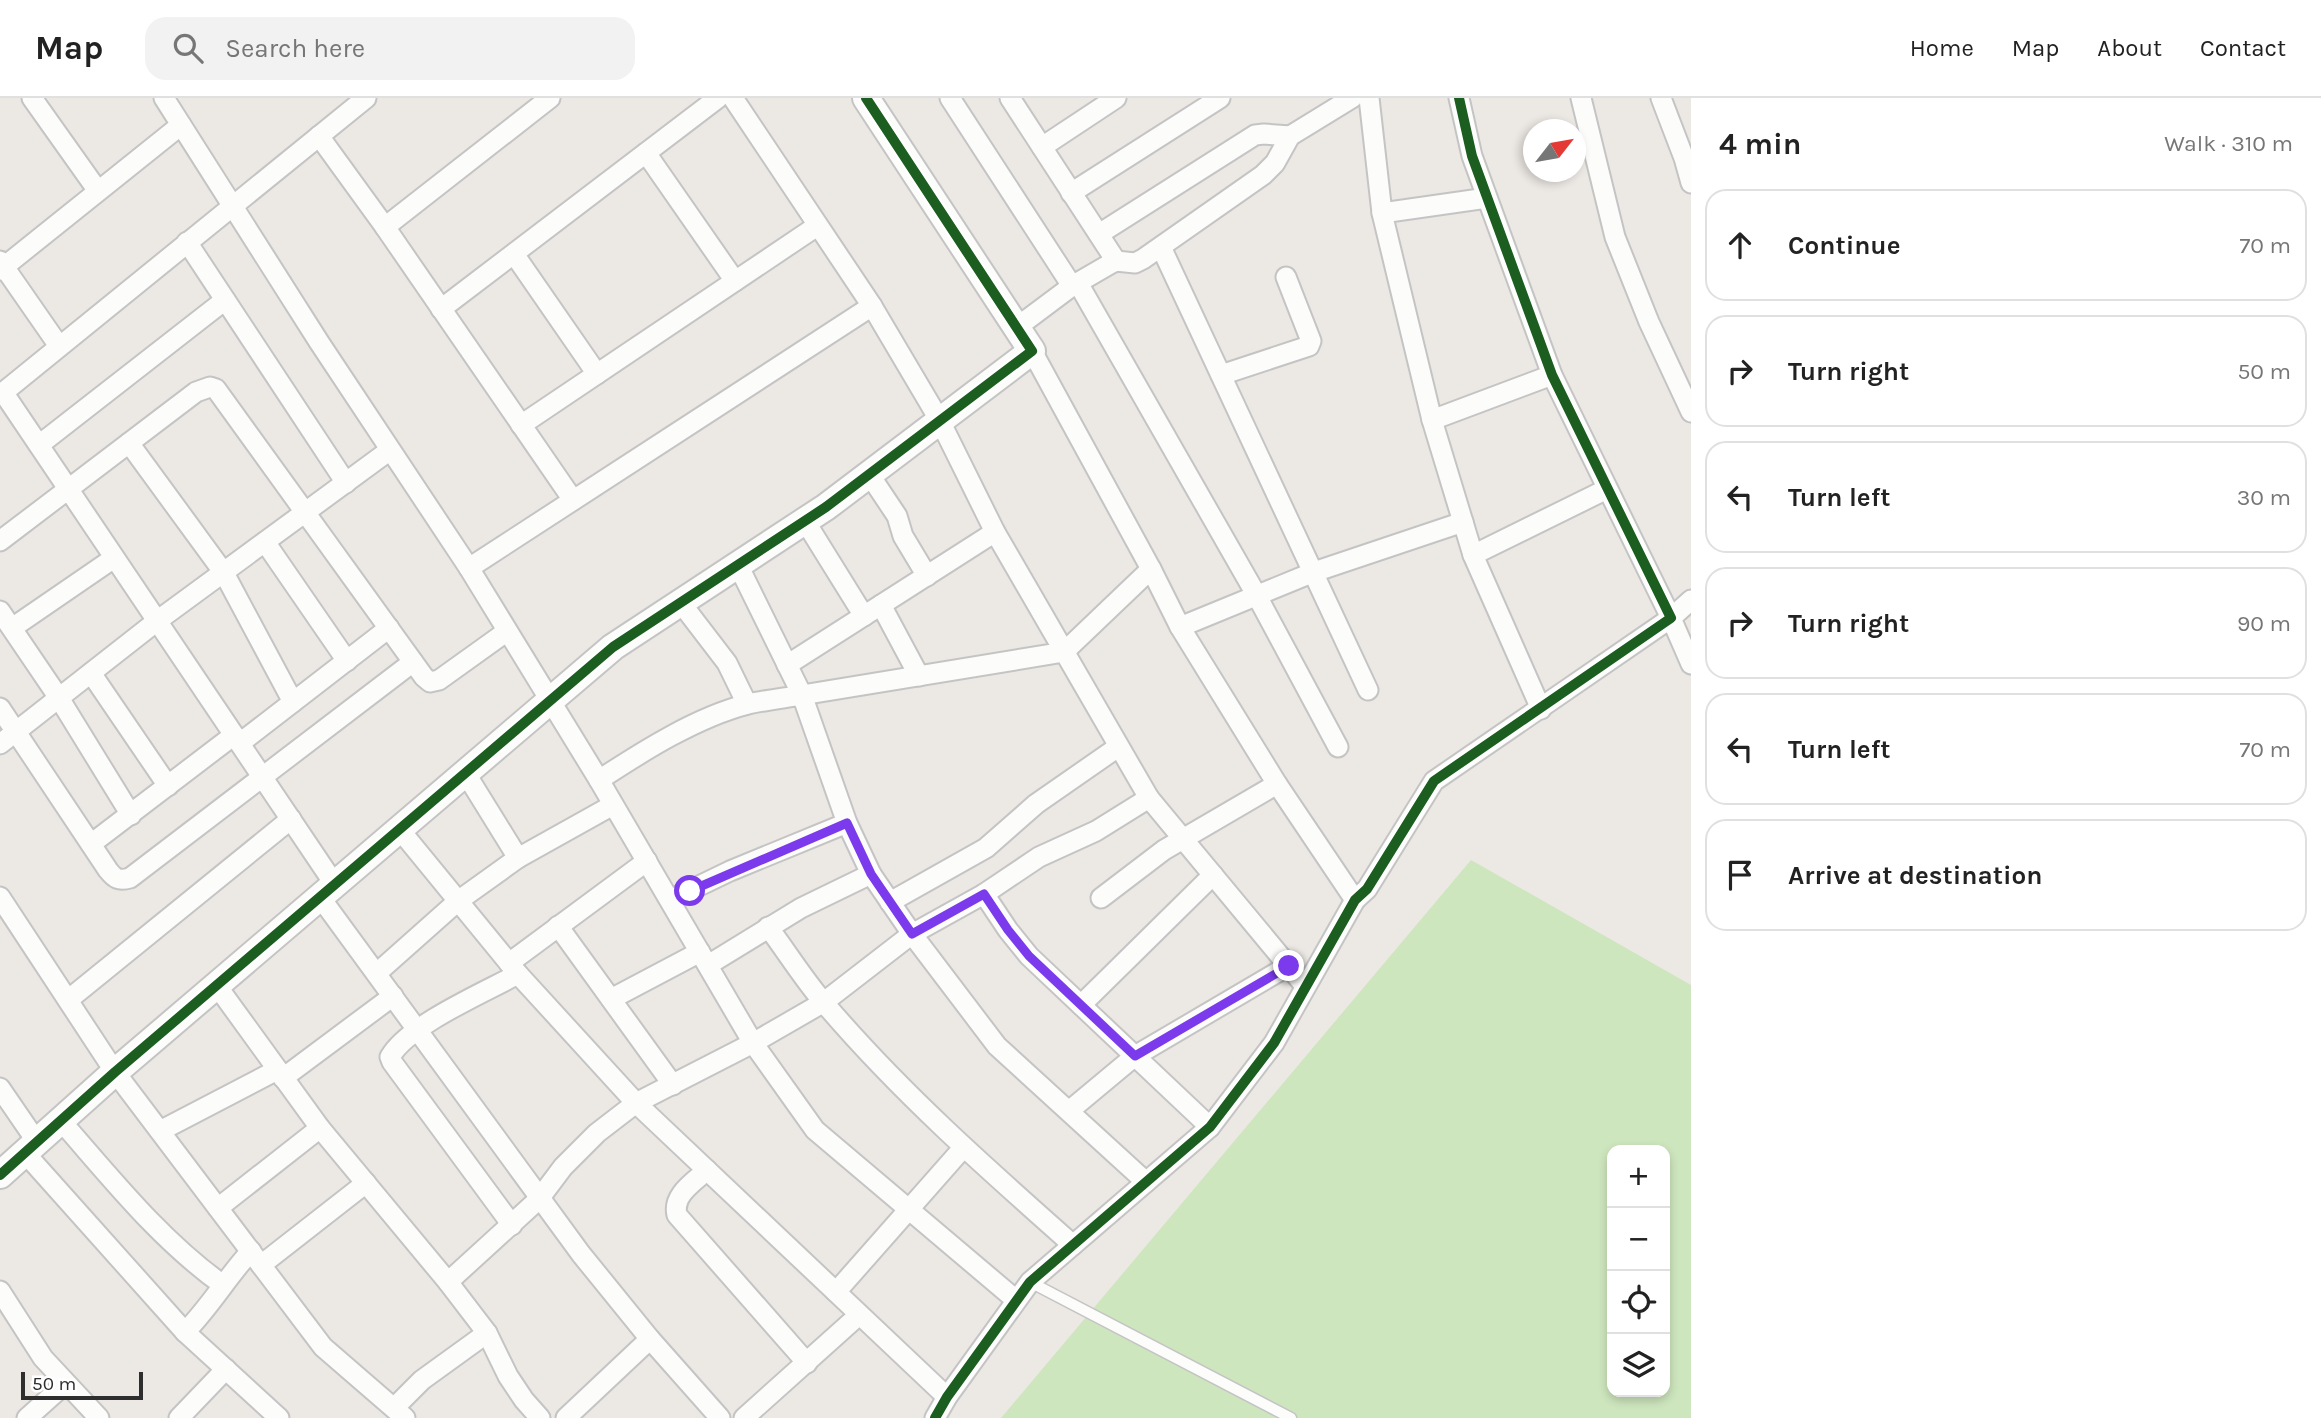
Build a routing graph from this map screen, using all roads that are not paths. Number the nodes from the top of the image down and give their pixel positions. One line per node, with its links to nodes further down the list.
1 (32, 98): 23 (street)
2 (366, 98): 18 (street)
3 (550, 98): 29 (street)
4 (718, 98): 21 (street)
5 (733, 98): 28 (street)
6 (866, 98): 42 (street)
7 (950, 98): 38 (street)
8 (1010, 98): 20 (street)
9 (1116, 98): 20 (street)
10 (1220, 98): 24 (street)
11 (1352, 98): 19 (street)
12 (1369, 98): 27 (street)
13 (1459, 98): 25 (street)
14 (1581, 98): 49 (street)
15 (1661, 98): 22 (street)
16 (171, 101): 17 (street)
17 (181, 125): 23 (street); 26 (street)
18 (319, 136): 26 (street); 29 (street)
19 (1290, 136): 30 (street); 32 (street)
20 (1042, 147): 24 (street)
21 (646, 153): 33 (street); 37 (street)
22 (1691, 183)
23 (98, 191): 35 (street)
24 (1072, 193): 30 (street)
25 (1487, 198): 27 (street); 47 (street)
26 (231, 206): 31 (street); 55 (street)
27 (1382, 212): 50 (street)
28 (817, 226): 37 (street); 40 (street)
29 (385, 227): 41 (street)
30 (1099, 234): 34 (street)
31 (187, 242): 39 (street); 43 (street)
32 (1161, 247): 34 (street); 46 (street)
33 (514, 254): 41 (street); 45 (street)
34 (1116, 261): 38 (street)
35 (1, 266): 43 (street)
36 (1286, 277): 46 (street)
37 (734, 281): 45 (street)
38 (1075, 285): 42 (street); 75 (street)
39 (225, 300): 54 (street); 57 (street)
40 (872, 306): 51 (street); 60 (street)
41 (441, 309): 52 (street)
42 (1016, 328): 44 (street)
43 (60, 346): 48 (street)
44 (1032, 351): 51 (street); 71 (street)
45 (597, 374): 52 (street)
46 (1221, 375): 72 (street)
47 (1552, 375): 50 (street); 59 (street)
48 (1, 393): 54 (street)
49 (1691, 412)
50 (1432, 420): 63 (street)
51 (940, 421): 56 (street); 64 (street)
52 (521, 425): 60 (street)
53 (129, 443): 58 (street); 61 (street); 73 (street)
54 (39, 445): 58 (street)
55 (390, 450): 57 (street); 70 (street)
56 (869, 474): 62 (street); 74 (street)
57 (346, 483): 61 (street)
58 (68, 489): 65 (street); 68 (street)
59 (1607, 489): 67 (street); 80 (street)
60 (573, 500): 70 (street)
61 (305, 513): 66 (street); 84 (street)
62 (805, 521): 69 (street); 79 (street)
63 (1463, 522): 67 (street); 72 (street)
64 (995, 532): 74 (street); 86 (street)
65 (0, 541)
66 (265, 542): 73 (street); 87 (street)
67 (1473, 555): 100 (street)
68 (114, 558): 81 (street); 83 (street)
69 (738, 565): 77 (street); 90 (street)
70 (469, 568): 85 (street)
71 (1151, 569): 82 (street); 86 (street)
72 (1314, 572): 75 (street); 93 (street)
73 (224, 573): 81 (street); 97 (street)
74 (927, 576): 79 (street)
75 (1257, 596): 82 (street); 105 (street)
76 (1691, 600): 80 (street)
77 (681, 603): 96 (street); 98 (street)
78 (0, 611): 83 (street)
79 (872, 611): 90 (street); 92 (street)
80 (1671, 618): 89 (street); 100 (street)
81 (157, 621): 91 (street); 102 (street)
82 (1180, 627): 109 (street)
83 (12, 628): 95 (street)
84 (389, 628): 87 (street); 88 (street)
85 (506, 632): 88 (street); 96 (street)
86 (1064, 652): 92 (street); 104 (street)
87 (347, 661): 97 (street)
88 (414, 662): 107 (street)
89 (1691, 664)
90 (787, 665): 94 (street)
91 (91, 673): 95 (street); 110 (street)
92 (919, 676): 94 (street)
93 (1368, 690)
94 (802, 695): 98 (street); 115 (street)
95 (59, 698): 101 (street); 113 (street)
96 (550, 701): 106 (street); 108 (street)
97 (293, 702): 102 (street)
98 (747, 704): 108 (street)
99 (0, 708): 101 (street)
100 (1541, 709): 128 (street)
101 (15, 730): 103 (street); 118 (street)
102 (237, 739): 107 (street); 110 (street)
103 (0, 744)
104 (1118, 747): 111 (street); 130 (street)
105 (1338, 747)
106 (466, 774): 116 (street); 119 (street)
107 (263, 777): 114 (street); 118 (street)
108 (599, 779): 112 (street)
109 (1277, 785): 117 (street); 128 (street)
110 (168, 786): 113 (street)
111 (1149, 798): 117 (street); 124 (street)
112 (613, 805): 119 (street); 120 (street)
113 (131, 815): 118 (street)
114 (291, 819): 123 (street); 142 (street)
115 (847, 823): 121 (street); 127 (street)
116 (400, 830): 123 (street); 129 (street)
117 (1183, 839): 122 (street); 126 (street)
118 (91, 845)
119 (519, 858): 129 (street)
120 (647, 861): 127 (street); 131 (street)
121 (871, 874): 130 (street); 132 (street)
122 (1213, 875): 135 (street); 144 (street)
123 (328, 891): 137 (street); 138 (street)
124 (984, 894): 133 (street); 144 (street)
125 (0, 897): 142 (street)
126 (1101, 898)
127 (670, 900): 134 (street)
128 (1355, 900): 139 (street)
129 (458, 901): 136 (street); 137 (street)
130 (890, 902): 133 (street)
131 (558, 926): 136 (street); 141 (street)
132 (768, 927): 134 (street); 143 (street)
133 (912, 934): 143 (street); 153 (street)
134 (704, 958): 141 (street); 146 (street)
135 (1289, 966): 139 (street); 147 (street)
136 (513, 968): 145 (street); 152 (street)
137 (377, 974): 140 (street)
138 (216, 986): 148 (street); 149 (street)
139 (1305, 986): 155 (street)
140 (393, 996): 145 (street); 149 (street)
141 (611, 999): 150 (street)
142 (68, 1000): 148 (street)
143 (824, 1002): 146 (street); 159 (street)
144 (1081, 1005): 147 (street)
145 (418, 1029): 164 (street); 167 (street)
146 (753, 1043): 150 (street); 166 (street)
147 (1135, 1056): 153 (street); 155 (street)
148 (115, 1072): 154 (street); 157 (street)
149 (280, 1074): 156 (street); 157 (street)
150 (673, 1085): 152 (street)
151 (0, 1088): 158 (street)
152 (636, 1103): 160 (street); 164 (street)
153 (1069, 1111): 162 (street)
154 (61, 1121): 158 (street); 172 (street)
155 (1210, 1127): 162 (street)
156 (320, 1128): 163 (street); 165 (street)
157 (160, 1131): 165 (street)
158 (31, 1147): 161 (street); 177 (street)
159 (963, 1148): 166 (street); 168 (street)
160 (707, 1170): 174 (street); 180 (street)
161 (0, 1175)
162 (1146, 1182): 168 (street)
163 (366, 1183): 169 (street); 170 (street)
164 (539, 1199): 167 (street); 179 (street)
165 (218, 1208): 169 (street)
166 (909, 1210): 174 (street); 175 (street)
167 (513, 1225): 170 (street)
168 (1073, 1245): 171 (street)
169 (256, 1258): 172 (street); 184 (street)
170 (448, 1282): 178 (street)
171 (1030, 1282): 175 (street); 194 (lane)
172 (223, 1286): 177 (street)
173 (0, 1291): 182 (street)
174 (836, 1292): 176 (street)
175 (1016, 1300): 183 (street)
176 (859, 1315): 180 (street); 183 (street)
177 (185, 1332): 181 (street)
178 (487, 1333): 184 (street); 189 (street)
179 (649, 1339): 190 (street); 191 (street)
180 (807, 1363): 192 (street)
181 (226, 1369): 187 (street); 188 (street)
182 (65, 1384): 185 (street); 186 (street)
183 (947, 1397): 193 (street)
184 (399, 1413)
185 (27, 1418)
186 (99, 1418)
187 (179, 1418)
188 (279, 1418)
189 (540, 1418)
190 (566, 1418)
191 (720, 1418)
192 (744, 1418)
193 (935, 1418)
194 (1291, 1418)

